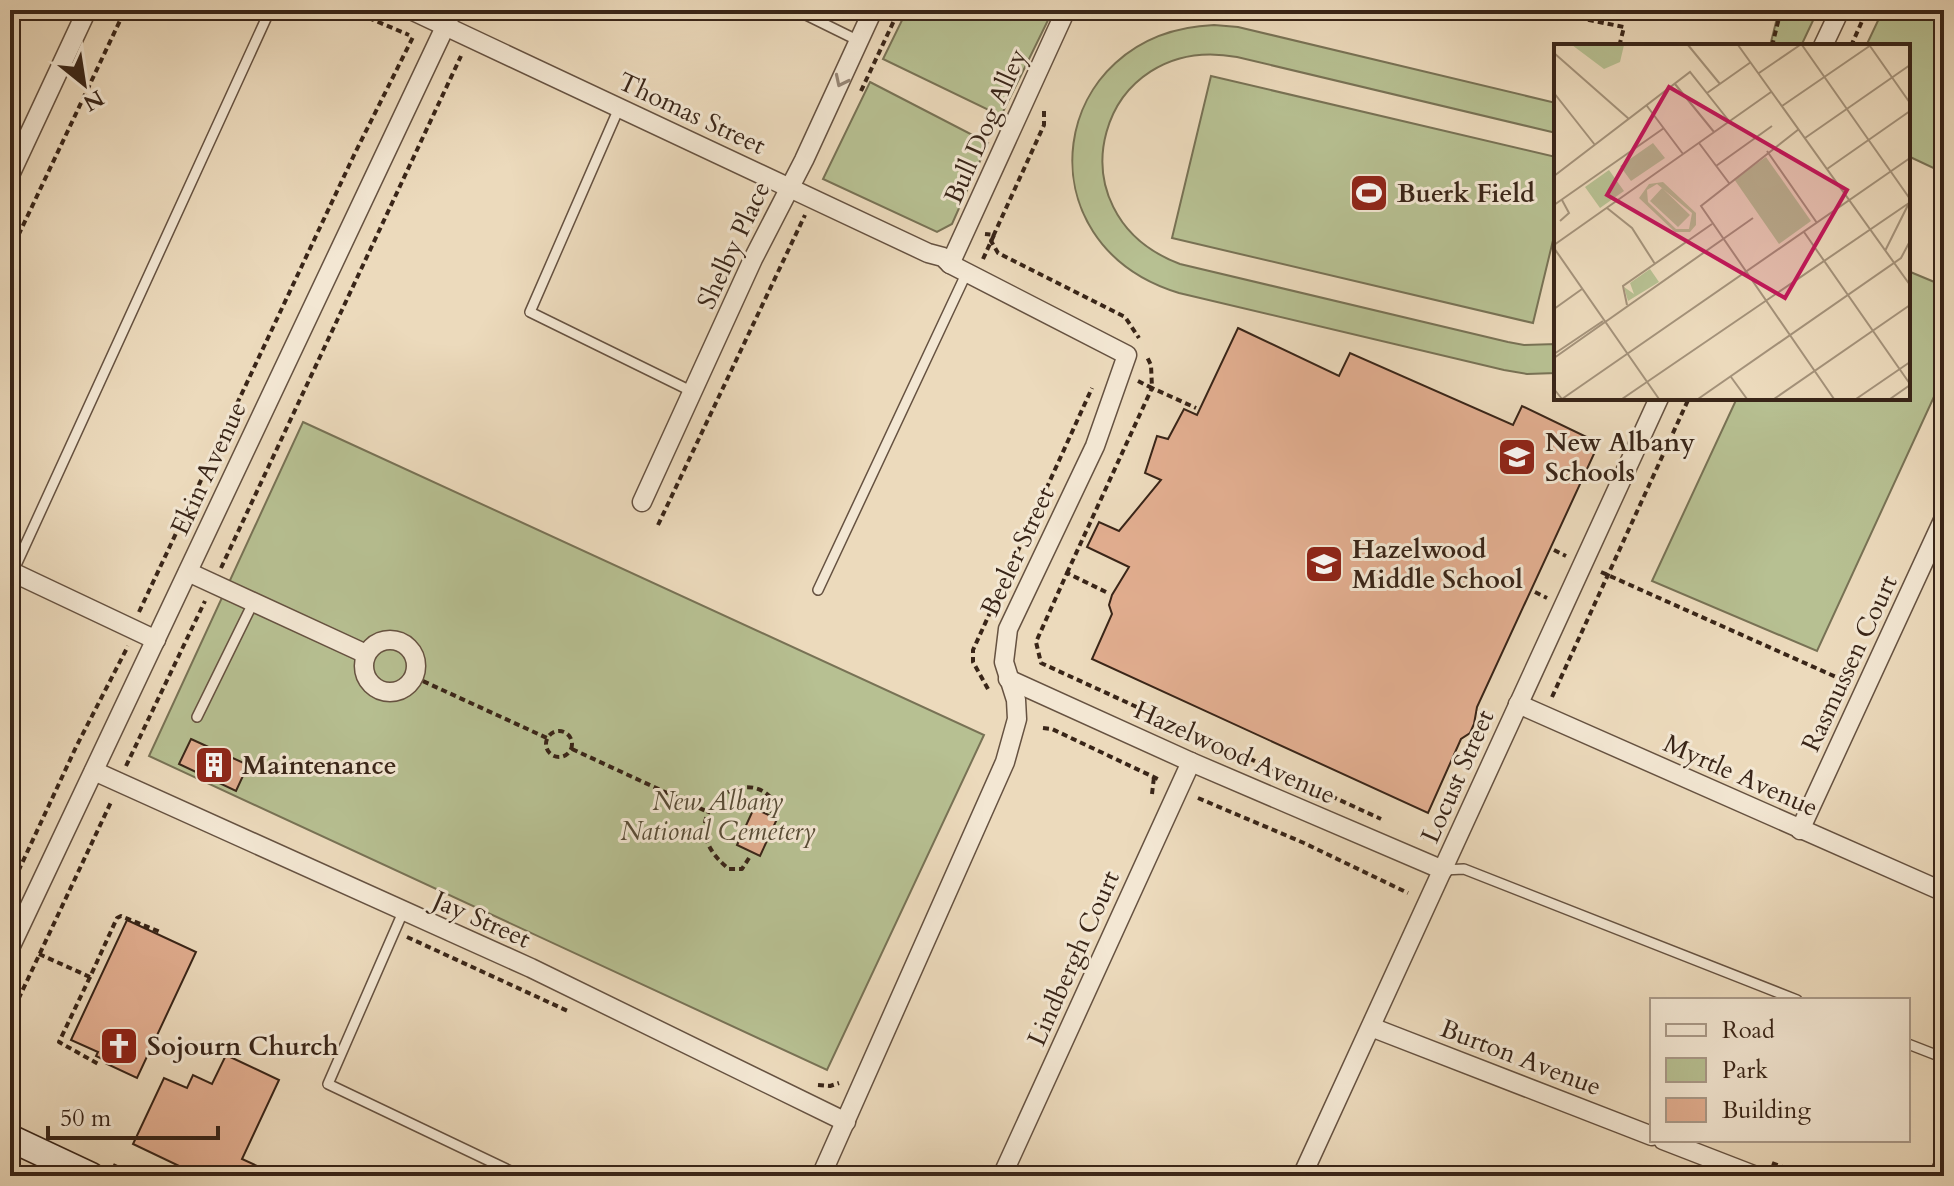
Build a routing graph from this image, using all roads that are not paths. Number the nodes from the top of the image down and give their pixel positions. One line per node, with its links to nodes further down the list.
1 (87, 10): 12 (street)
2 (270, 10): 20 (lane)
3 (411, 10): 8 (street, Thomas Street)
4 (796, 10): 9 (lane)
5 (873, 10): 9 (street, Shelby Place)
6 (1066, 10): 14 (street, Bull Dog Alley)
7 (1840, 10): 10 (street)
8 (449, 18): 11 (street, Thomas Street); 19 (street, Ekin Avenue)
9 (859, 41): 13 (street, Shelby Place, one-way to 13)
10 (1824, 44)
11 (619, 108): 13 (street, Thomas Street); 15 (lane)
12 (10, 175)
13 (788, 188): 14 (street, Thomas Street); 15 (street, Shelby Place)
14 (959, 268): 21 (lane); 25 (street, Beeler Street)
15 (693, 392): 17 (street, Shelby Place)
16 (1658, 400): 26 (street, Locust Street)
17 (642, 502)
18 (1944, 518): 30 (street, Rasmussen Court)
19 (188, 572): 22 (street); 23 (street, Ekin Avenue)
20 (11, 573): 23 (street)
21 (818, 590)
22 (253, 603): 24 (street); 27 (lane)
23 (156, 640): 29 (street, Ekin Avenue)
24 (366, 654): 24 (street)
25 (1008, 679): 28 (street, Hazelwood Avenue); 39 (street, Beeler Street)
26 (1518, 704): 30 (street, Myrtle Avenue); 31 (street, Locust Street)
27 (197, 717)
28 (1191, 762): 31 (street, Hazelwood Avenue); 46 (street, Lindbergh Court)
29 (94, 771): 33 (street, Jay Street); 34 (street, Ekin Avenue)
30 (1800, 830): 32 (street, Myrtle Avenue)
31 (1443, 870): 35 (lane); 36 (street, Locust Street)
32 (1944, 892)
33 (403, 912): 39 (street, Jay Street); 44 (lane)
34 (10, 948)
35 (1792, 998)
36 (1371, 1027): 40 (street, Burton Avenue); 47 (street, Locust Street)
37 (1910, 1045): 38 (lane)
38 (1944, 1058)
39 (846, 1122): 45 (street, Beeler Street)
40 (1650, 1135)
41 (10, 1138): 43 (main road)
42 (1668, 1142): 48 (street)
43 (91, 1176)
44 (521, 1176)
45 (821, 1176)
46 (1002, 1176)
47 (1302, 1176)
48 (1756, 1176)

